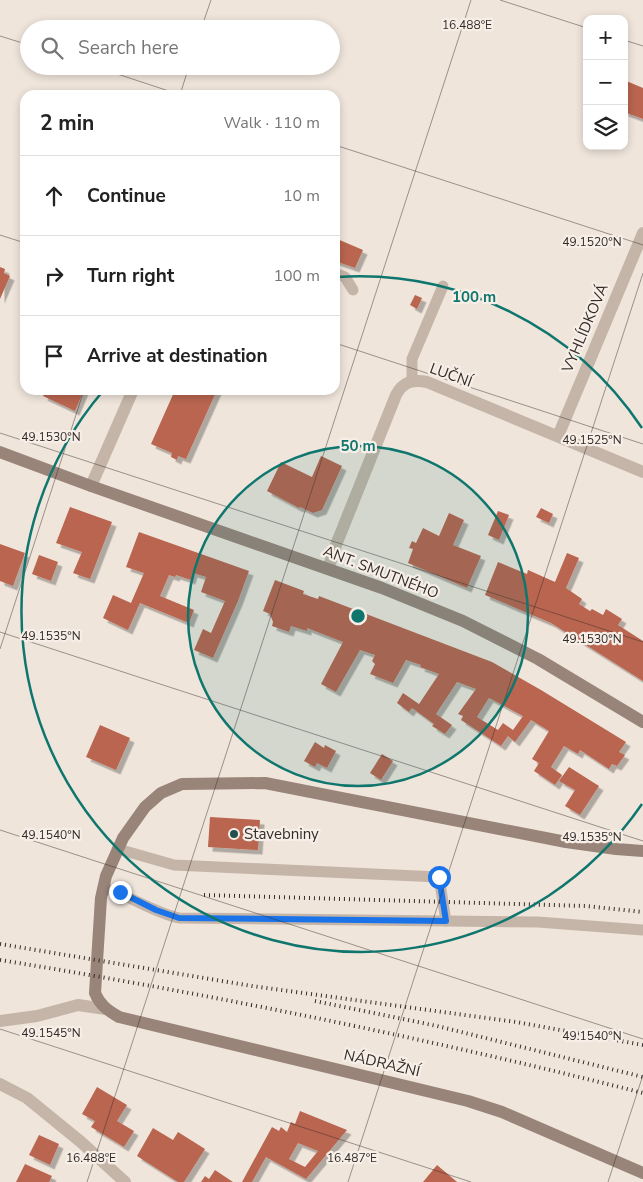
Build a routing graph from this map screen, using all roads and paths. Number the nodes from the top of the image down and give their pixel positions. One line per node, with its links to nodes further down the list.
1 (643, 233): 7 (street, VYHLÍDKOVÁ)
2 (340, 275): 4 (lane)
3 (443, 286): 5 (lane)
4 (353, 290)
5 (412, 381): 7 (street, LUČNÍ); 11 (street, LUČNÍ)
6 (131, 395): 10 (street)
7 (558, 436): 9 (street, LUČNÍ)
8 (0, 452): 10 (street, ANT. SMUTNÉHO)
9 (643, 472)
10 (91, 486): 11 (street, ANT. SMUTNÉHO)
11 (328, 569): 12 (street, ANT. SMUTNÉHO)
12 (643, 722)
13 (118, 849): 14 (street); 15 (street); 16 (lane)
14 (643, 851)
15 (103, 888): 16 (lane); 18 (street)
16 (446, 921): 17 (lane)
17 (643, 930)
18 (106, 1009): 19 (street); 21 (street, NÁDRAŽNÍ)
19 (0, 1021)
20 (0, 1084): 22 (street)
21 (643, 1173)
22 (125, 1182)

